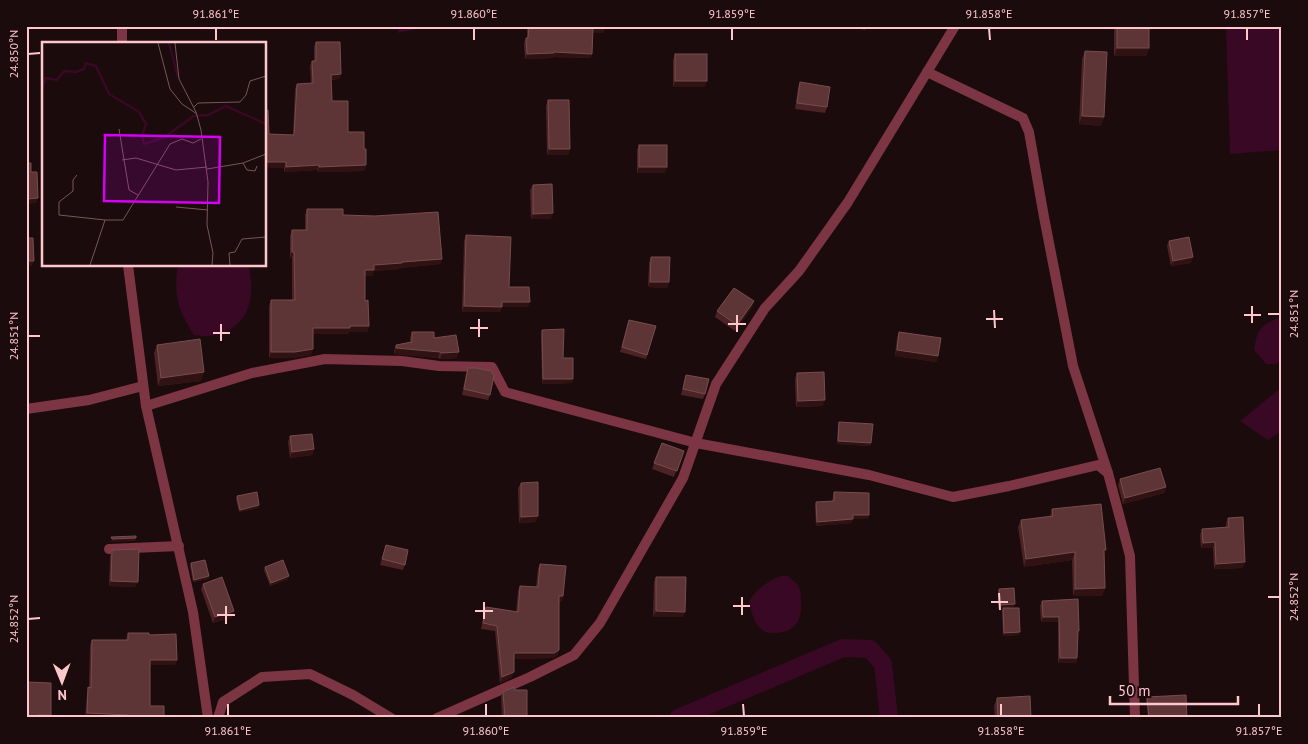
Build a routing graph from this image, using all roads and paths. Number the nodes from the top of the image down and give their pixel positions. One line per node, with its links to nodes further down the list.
1 (122, 26): 3 (street)
2 (955, 26): 4 (street)
3 (122, 42)
4 (927, 72): 9 (street); 10 (street)
5 (128, 266): 6 (street)
6 (143, 386): 7 (street); 8 (street)
7 (146, 406): 9 (street); 11 (street)
8 (26, 409)
9 (696, 443): 10 (street); 16 (street)
10 (1108, 473): 17 (street)
11 (179, 546): 12 (street); 13 (street)
12 (108, 549)
13 (208, 718)
14 (218, 718): 15 (street)
15 (390, 718)
16 (437, 718)
17 (1136, 718)

